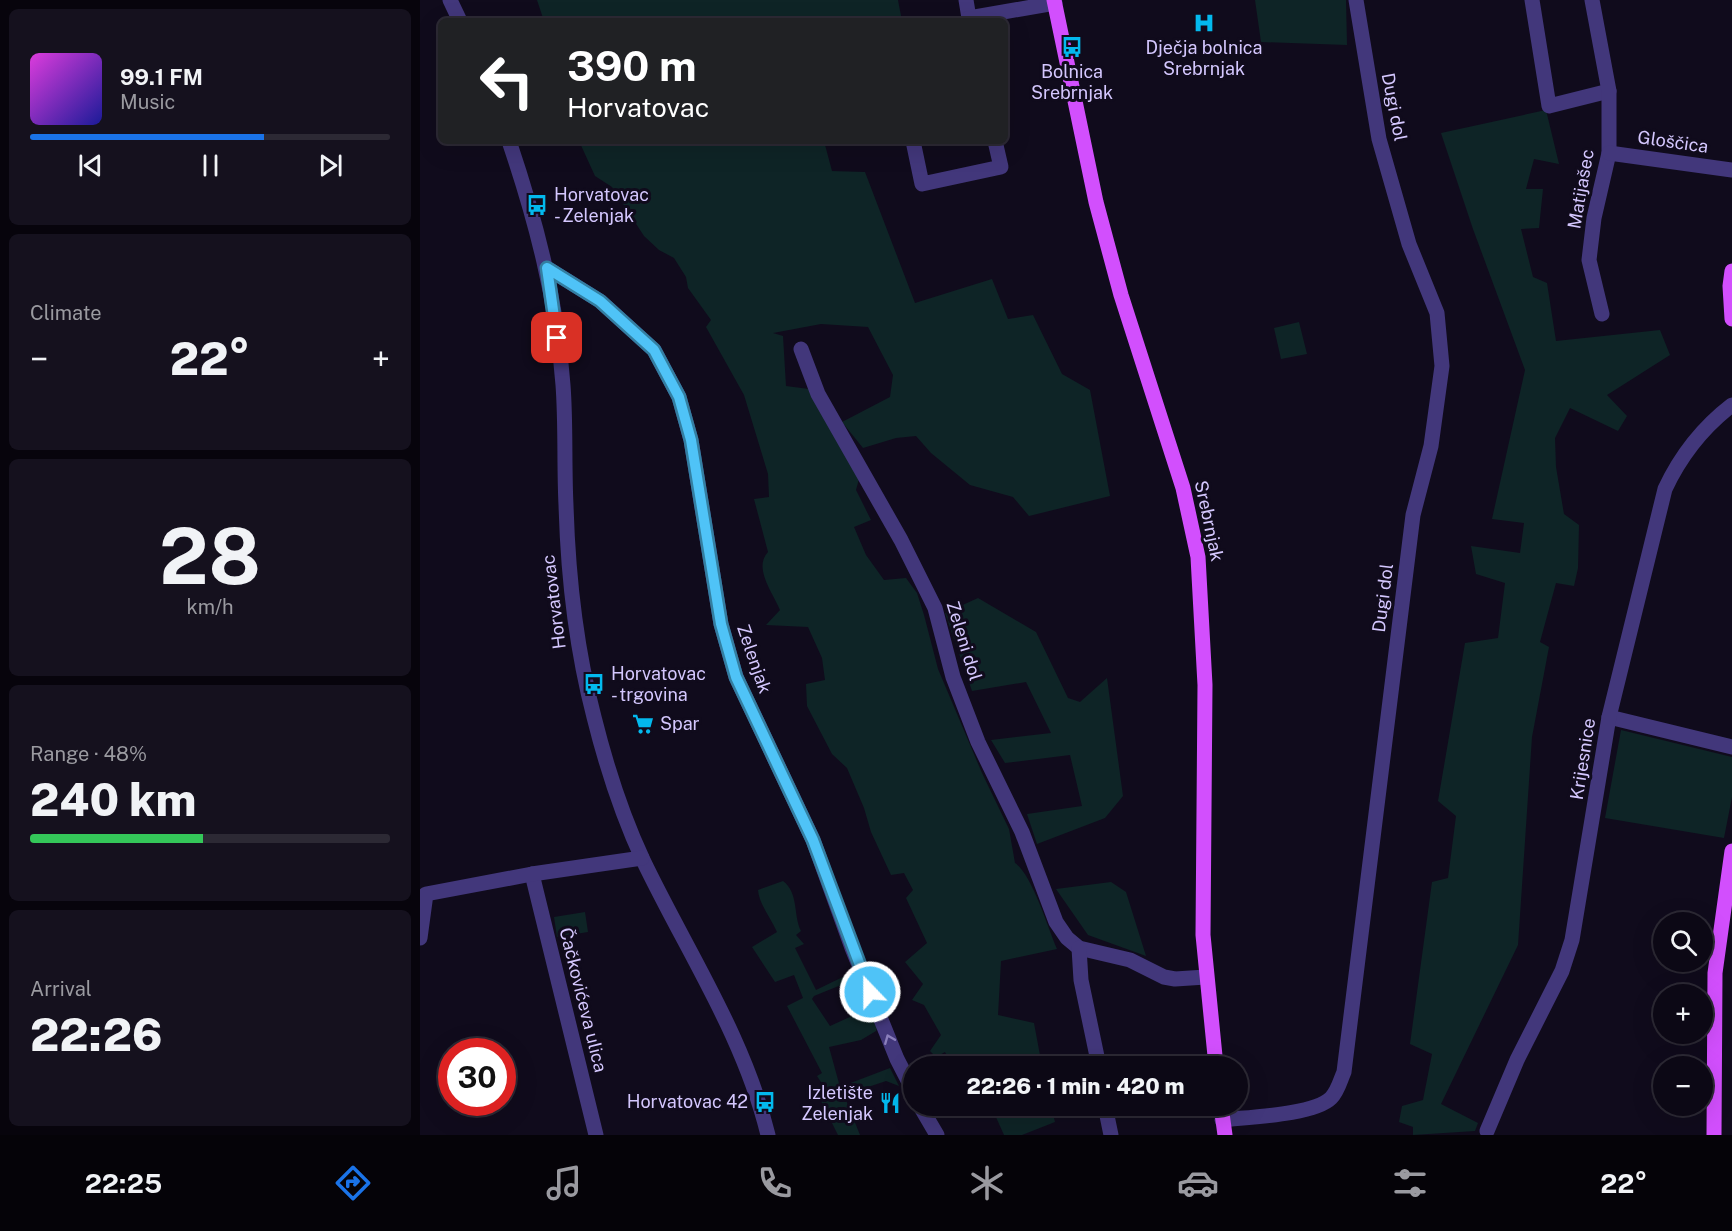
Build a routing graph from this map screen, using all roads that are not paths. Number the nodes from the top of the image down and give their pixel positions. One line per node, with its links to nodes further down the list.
1 (450, 0): 7 (street)
2 (966, 0): 8 (street)
3 (1356, 0): 35 (street, Dugi dol)
4 (1532, 0): 10 (street)
5 (1592, 0): 10 (street, Matijašec)
6 (1054, 1): 9 (street); 29 (main road, Srebrnjak)
7 (459, 18)
8 (969, 18)
9 (978, 18)
10 (1609, 91): 14 (street, Matijašec)
11 (510, 144): 16 (street, Horvatovac)
12 (915, 144): 13 (street)
13 (996, 144)
14 (1609, 153): 15 (street, Gloščica); 18 (street, Matijašec)
15 (1732, 170)
16 (547, 268): 25 (street, Horvatovac); 32 (street, Zelenjak, one-way to 16)
17 (1732, 271): 19 (main road)
18 (1602, 314)
19 (1732, 319)
20 (801, 349): 28 (street, Zeleni dol)
21 (1732, 405): 22 (street, Krijesnice)
22 (1609, 717): 23 (street); 36 (street, Krijesnice)
23 (1732, 747)
24 (1732, 850): 41 (main road)
25 (642, 858): 26 (street); 38 (street, Horvatovac)
26 (532, 874): 27 (street); 37 (street, Čačkovićeva ulica)
27 (420, 938)
28 (1080, 948): 29 (street); 30 (street)
29 (1206, 977): 31 (main road, Srebrnjak)
30 (1097, 1056)
31 (1215, 1056)
32 (903, 1071)
33 (926, 1116): 39 (street)
34 (1107, 1116): 40 (street)
35 (1223, 1120)
36 (1487, 1131)
37 (596, 1135)
38 (768, 1135)
39 (937, 1135)
40 (1111, 1135)
41 (1714, 1135)

